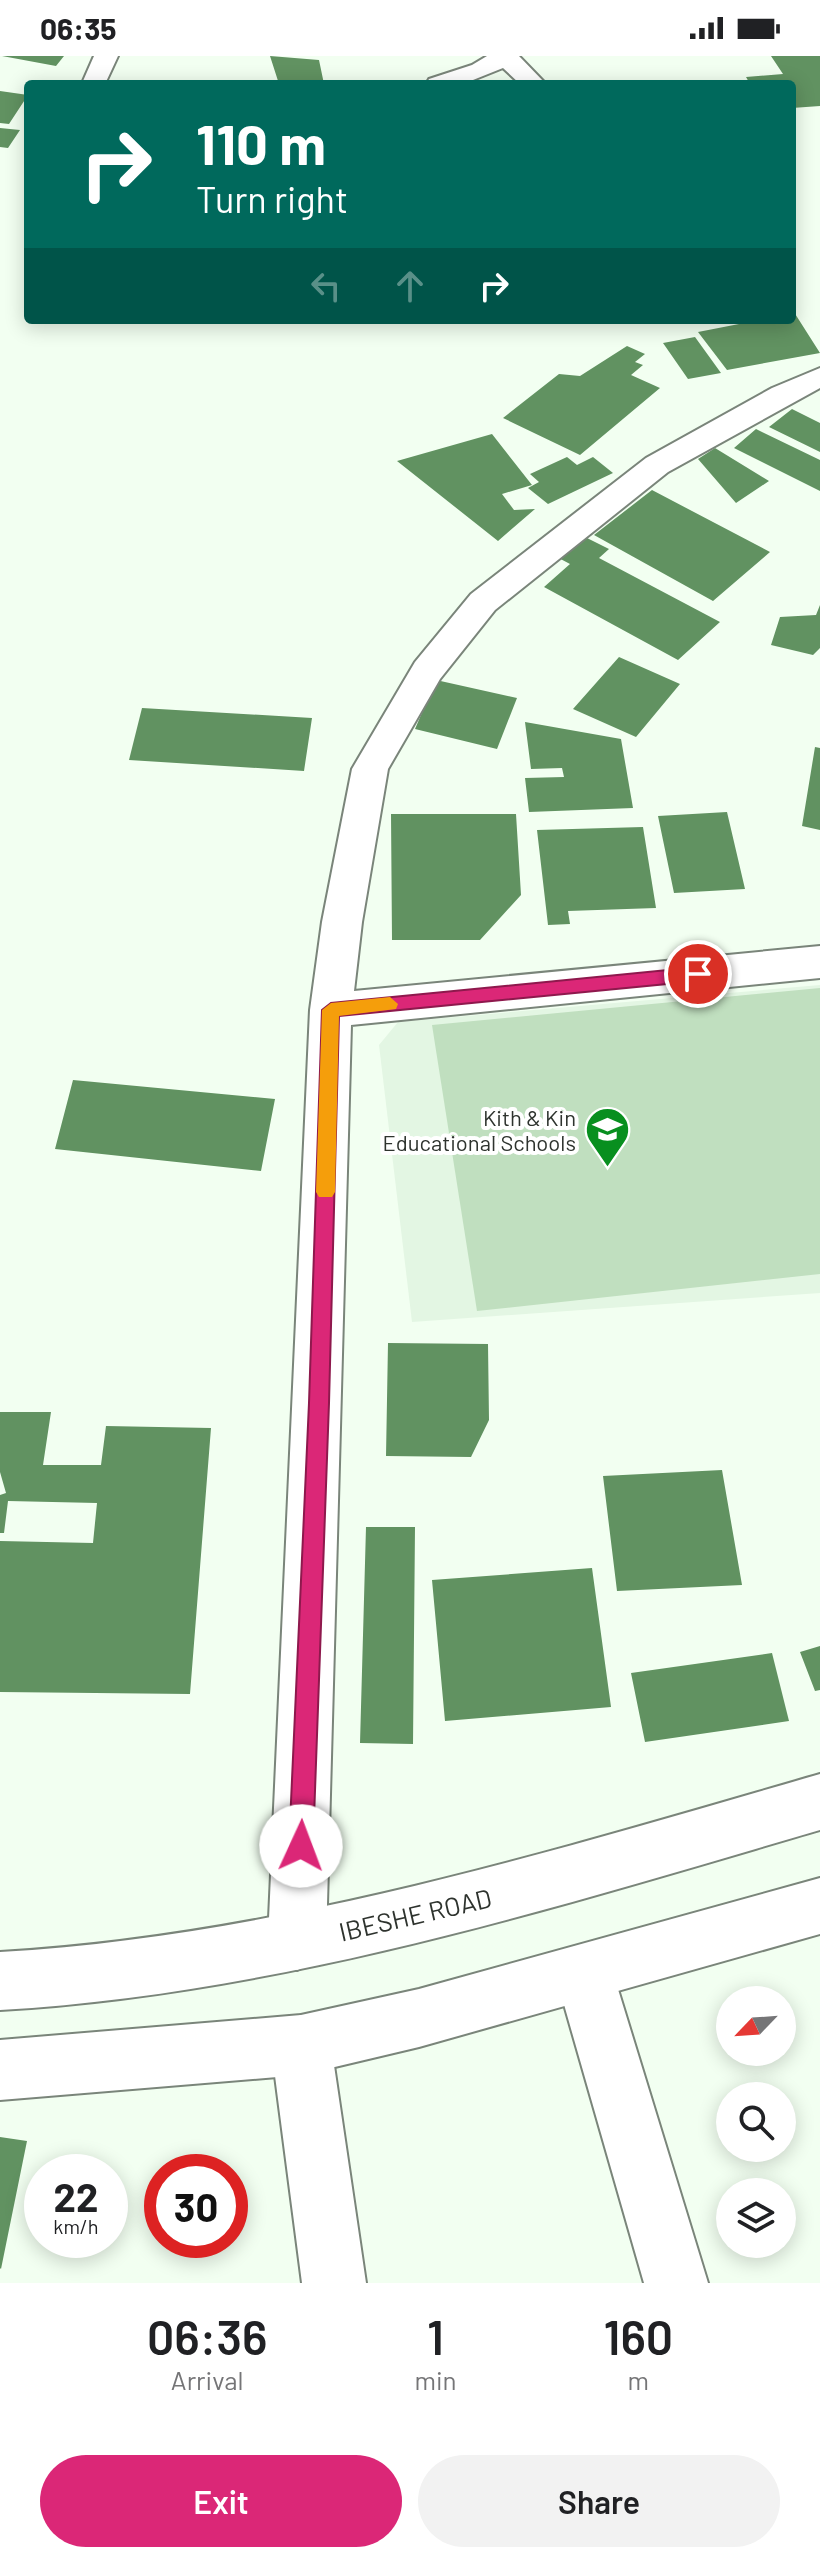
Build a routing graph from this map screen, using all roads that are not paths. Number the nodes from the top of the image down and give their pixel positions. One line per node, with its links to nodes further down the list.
1 (106, 56): 3 (street)
2 (505, 56): 4 (street); 5 (street)
3 (95, 80)
4 (450, 80)
5 (530, 80)
6 (820, 377): 8 (street)
7 (820, 962): 8 (street)
8 (331, 1010): 11 (street)
9 (820, 1802): 11 (street, IBESHE ROAD)
10 (820, 1906): 12 (street)
11 (297, 1941): 13 (street, IBESHE ROAD)
12 (584, 1973): 14 (street); 17 (street)
13 (0, 1981)
14 (301, 2045): 15 (street); 16 (street)
15 (0, 2070)
16 (334, 2283)
17 (676, 2283)

